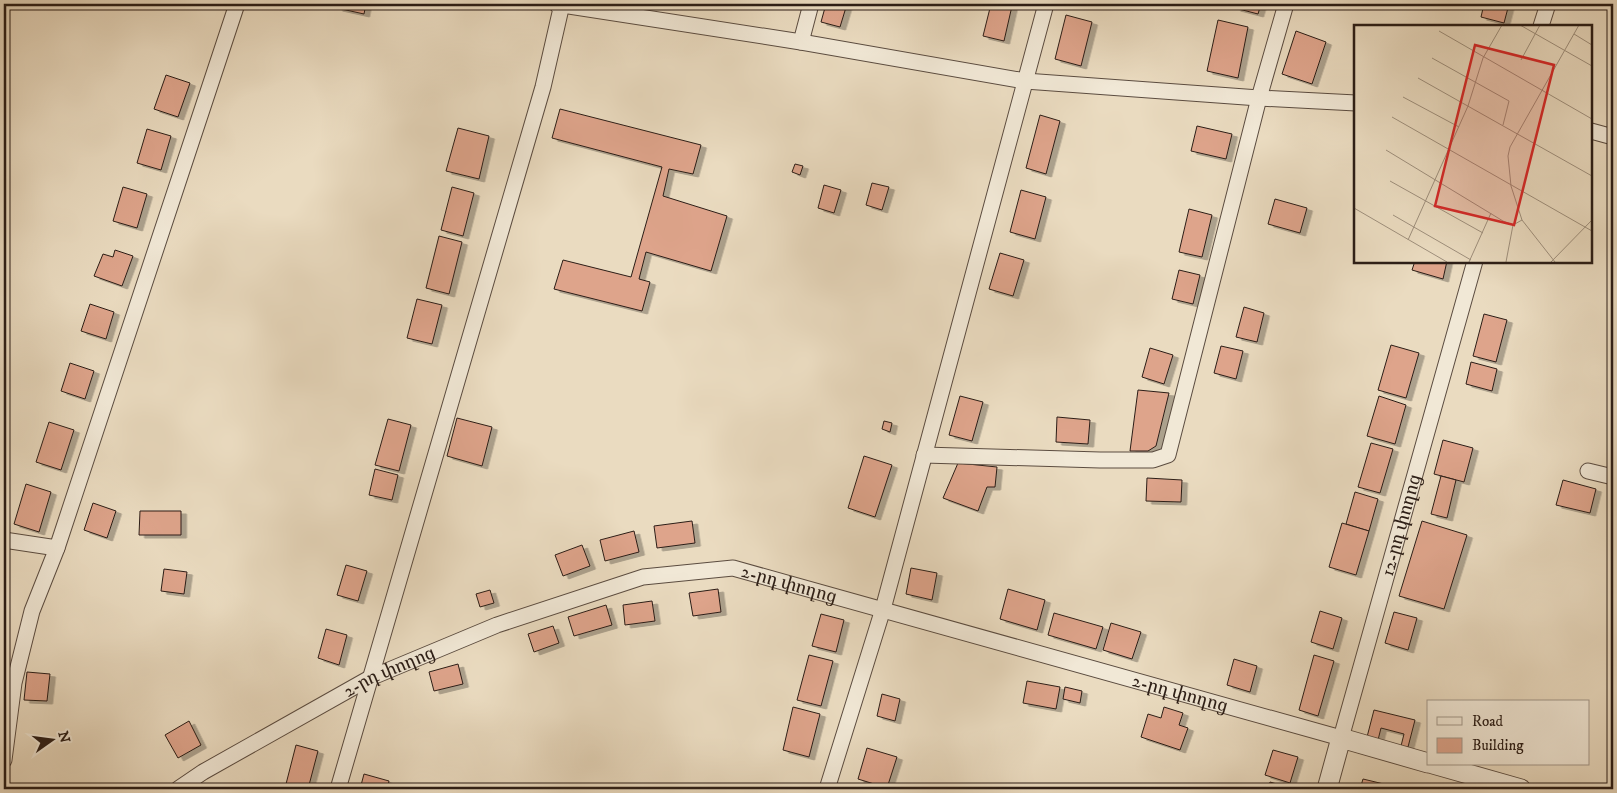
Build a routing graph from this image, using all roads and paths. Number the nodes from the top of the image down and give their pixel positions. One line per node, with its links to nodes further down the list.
1 (237, 4): 19 (street)
2 (560, 4): 8 (street); 21 (street)
3 (811, 4): 8 (street)
4 (1046, 4): 9 (street)
5 (1286, 4): 10 (street)
6 (1548, 4): 7 (street)
7 (1541, 25)
8 (801, 42): 9 (street)
9 (1025, 82): 10 (street); 15 (street)
10 (1259, 98): 11 (street); 15 (street)
11 (1354, 103)
12 (1592, 130): 13 (street)
13 (1613, 137)
14 (1475, 262): 22 (street, 12-րդ փողոց)
15 (924, 455): 20 (street)
16 (1588, 471): 17 (street)
17 (1613, 477)
18 (4, 540): 19 (street)
19 (57, 548): 23 (street)
20 (883, 609): 21 (street, 2-րդ փողոց); 22 (street, 2-րդ փողոց); 28 (street)
21 (370, 678): 26 (street, 2-րդ փողոց); 27 (street)
22 (1341, 738): 24 (street, 2-րդ փողոց); 29 (street, 12-րդ փողոց)
23 (4, 760)
24 (1427, 763)
25 (1440, 766): 30 (street)
26 (178, 789)
27 (338, 789)
28 (827, 789)
29 (1327, 789)
30 (1521, 789)

